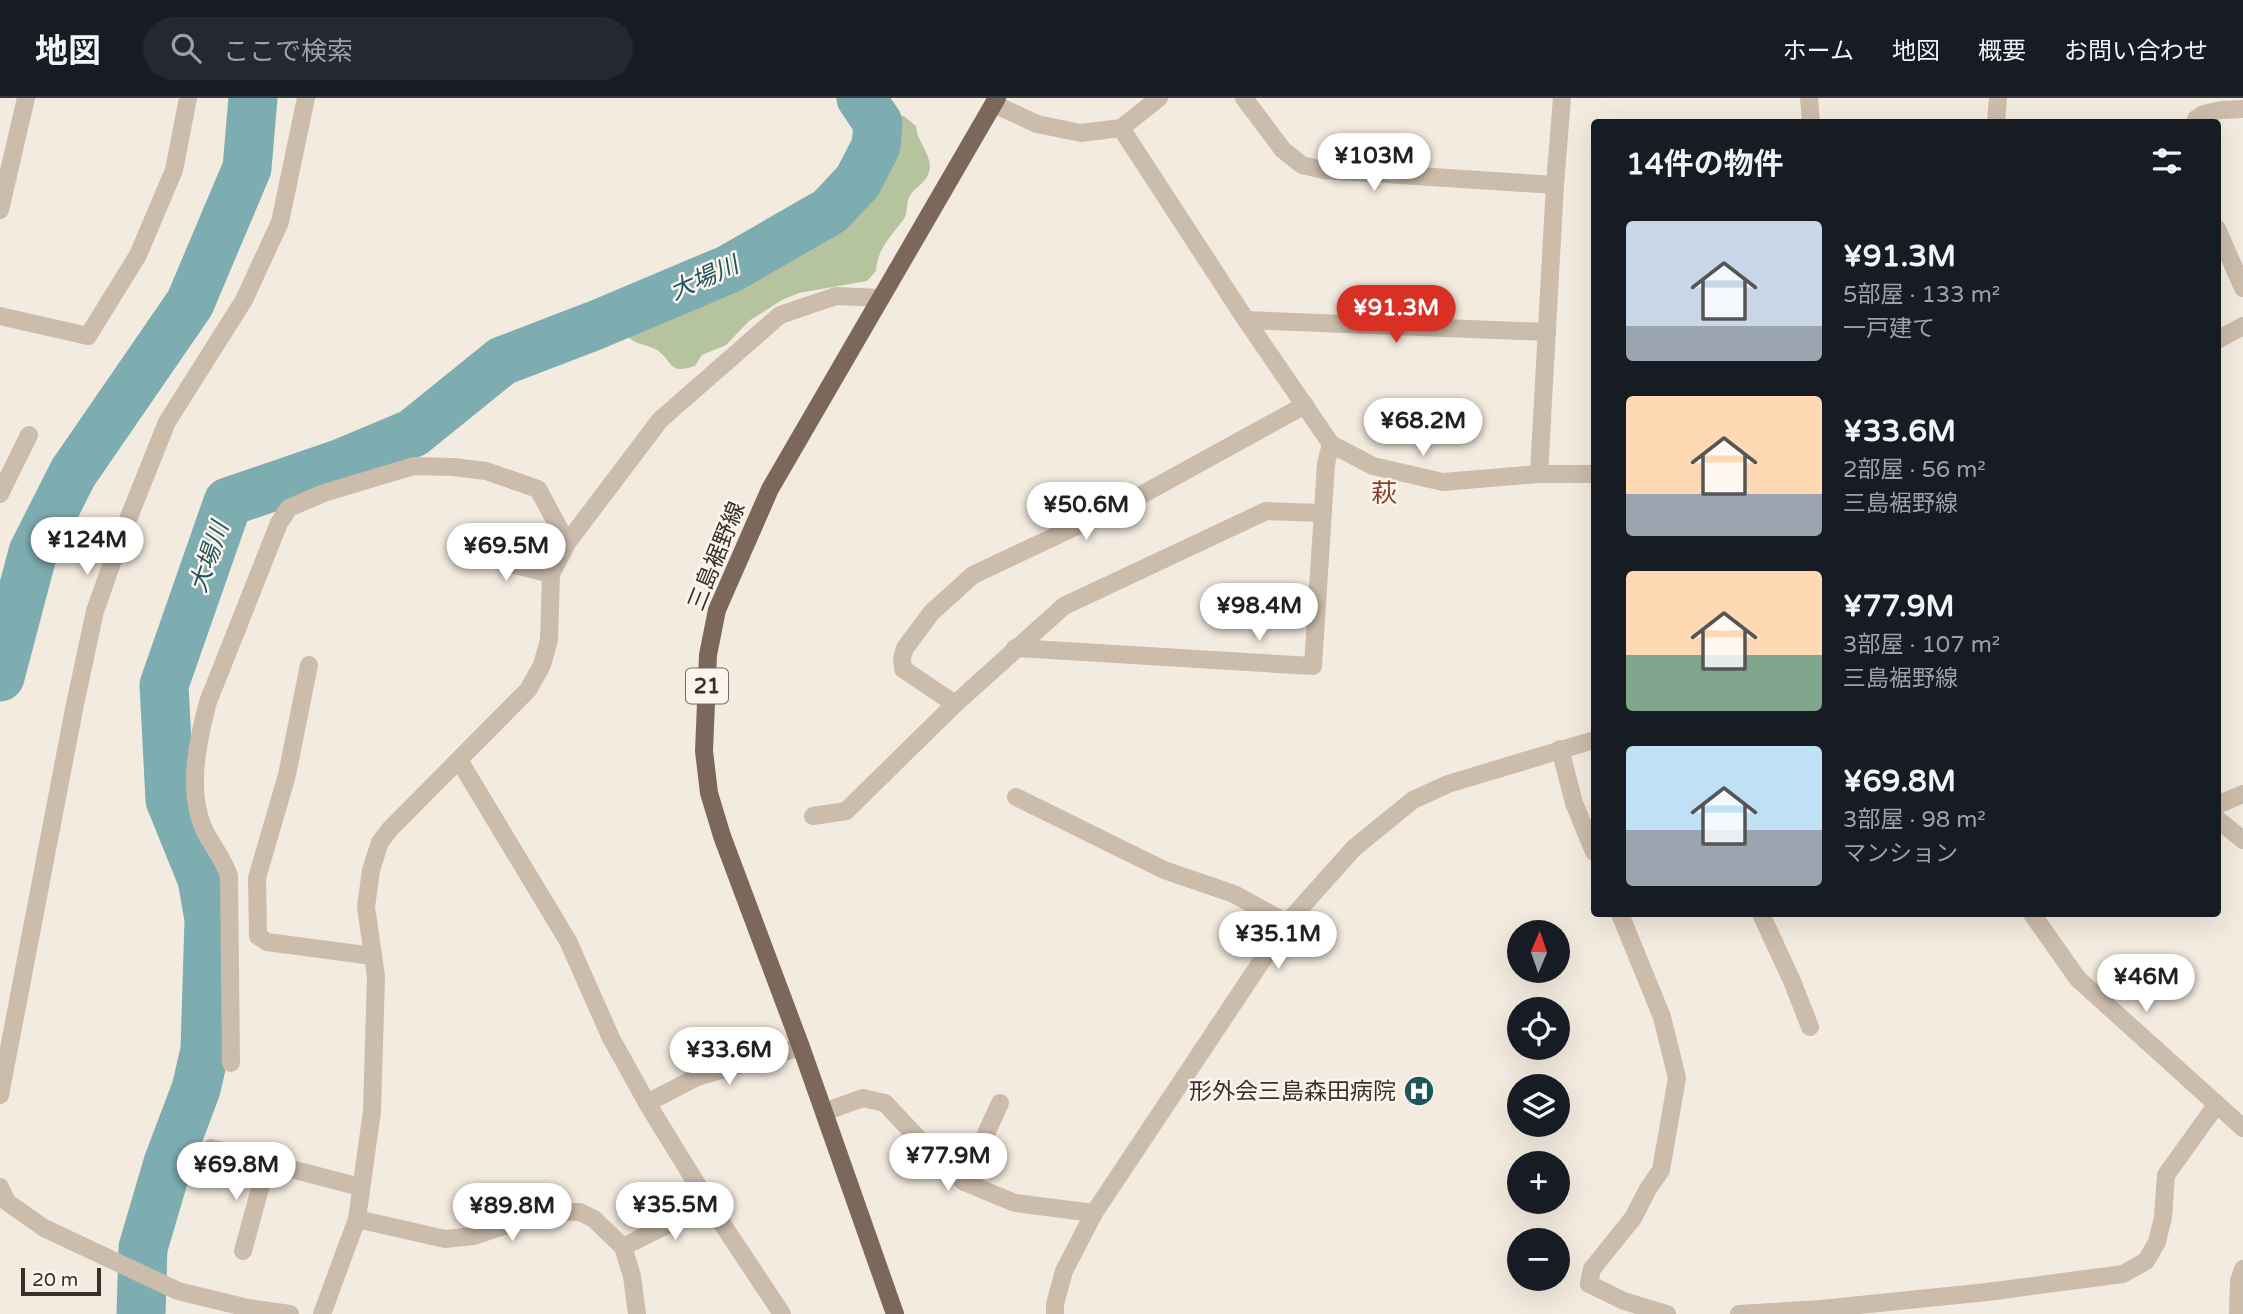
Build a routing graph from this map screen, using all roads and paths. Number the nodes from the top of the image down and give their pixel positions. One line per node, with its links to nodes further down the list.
1 (26, 98): 16 (street)
2 (188, 98): 20 (street)
3 (306, 98): 56 (street)
4 (1159, 98): 14 (street)
5 (1244, 98): 15 (street)
6 (1562, 98): 15 (street)
7 (1809, 98): 11 (street)
8 (1998, 98): 12 (street)
9 (995, 101): 14 (street); 19 (main road, 三島裾野線 / 21)
10 (2243, 109): 13 (street)
11 (1811, 119)
12 (1996, 119)
13 (2196, 119)
14 (1121, 128): 21 (street)
15 (1555, 185): 23 (street)
16 (0, 210)
17 (2221, 233): 18 (street)
18 (2243, 288)
19 (881, 298): 32 (street); 54 (main road, 三島裾野線 / 21)
20 (0, 316)
21 (1246, 320): 23 (street); 25 (street)
22 (2243, 326): 24 (street)
23 (1547, 332): 28 (street)
24 (2221, 338)
25 (1305, 405): 27 (street); 37 (street)
26 (29, 435): 30 (street)
27 (1331, 444): 28 (street); 31 (street)
28 (1539, 474): 29 (street)
29 (1591, 474)
30 (0, 494)
31 (1322, 513): 35 (street); 35 (street)
32 (567, 543): 34 (street); 55 (street)
33 (472, 554): 34 (street)
34 (551, 574): 40 (street)
35 (1015, 648): 37 (street)
36 (309, 665): 52 (street)
37 (955, 704): 44 (street)
38 (1591, 741): 39 (street)
39 (1560, 749): 47 (street); 51 (street)
40 (458, 760): 52 (street); 57 (street)
41 (2243, 794): 43 (street)
42 (1016, 797): 51 (street)
43 (2221, 803)
44 (813, 816)
45 (2221, 822): 46 (street)
46 (2243, 840)
47 (1591, 845)
48 (1621, 917): 79 (street)
49 (1762, 917): 53 (street)
50 (2034, 917): 59 (street)
51 (1287, 923): 68 (street)
52 (373, 956): 66 (street)
53 (1810, 1027)
54 (801, 1047): 57 (street); 60 (main road, 三島裾野線 / 21)
55 (231, 1063)
56 (0, 1095)
57 (647, 1103): 67 (street)
58 (1000, 1103): 64 (street)
59 (2217, 1104): 61 (street); 80 (street)
60 (824, 1112): 64 (street); 77 (main road, 三島裾野線 / 21)
61 (2243, 1128)
62 (211, 1148): 63 (street)
63 (267, 1163): 66 (street); 71 (street)
64 (964, 1182): 68 (street)
65 (0, 1187): 73 (street)
66 (360, 1187): 69 (street)
67 (709, 1203): 70 (street); 76 (street)
68 (1094, 1213): 78 (street)
69 (357, 1219): 70 (street); 74 (street)
70 (624, 1247): 75 (street)
71 (243, 1251)
72 (2243, 1269): 81 (street)
73 (290, 1314)
74 (321, 1314)
75 (637, 1314)
76 (782, 1314)
77 (895, 1314)
78 (1055, 1314)
79 (1667, 1314)
80 (1739, 1314)
81 (2238, 1314)

